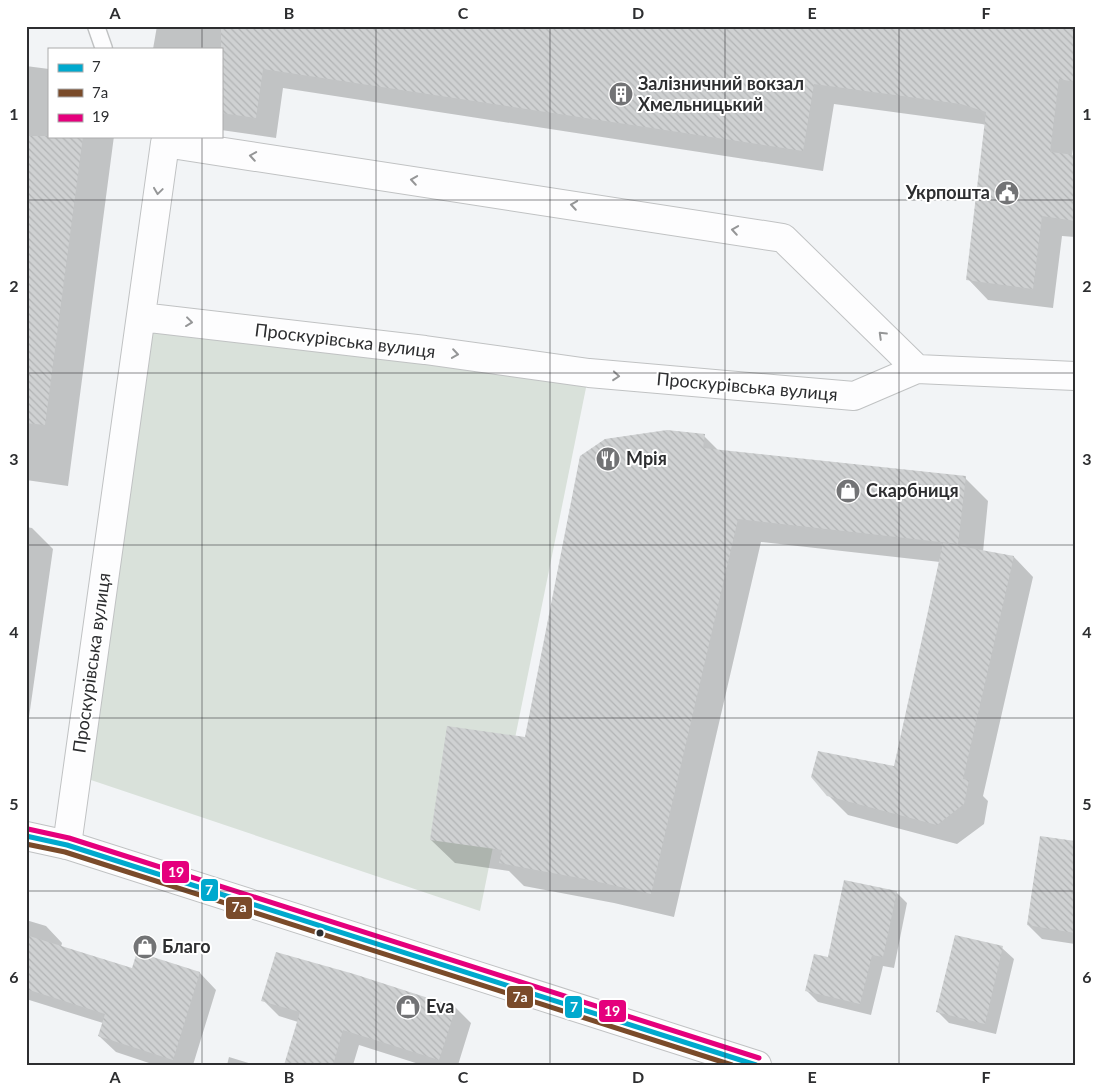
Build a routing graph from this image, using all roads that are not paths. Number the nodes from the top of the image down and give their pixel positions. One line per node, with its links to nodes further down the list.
1 (96, 26): 2 (lane)
2 (104, 48)
3 (163, 139): 4 (street, one-way to 4); 5 (street, one-way to 3)
4 (141, 317): 5 (street, Проскурівська вулиця, one-way to 5); 8 (street, Проскурівська вулиця)
5 (917, 369): 6 (street, Проскурівська вулиця)
6 (1075, 376)
7 (26, 836): 8 (street)
8 (67, 845): 9 (street)
9 (757, 1065)

